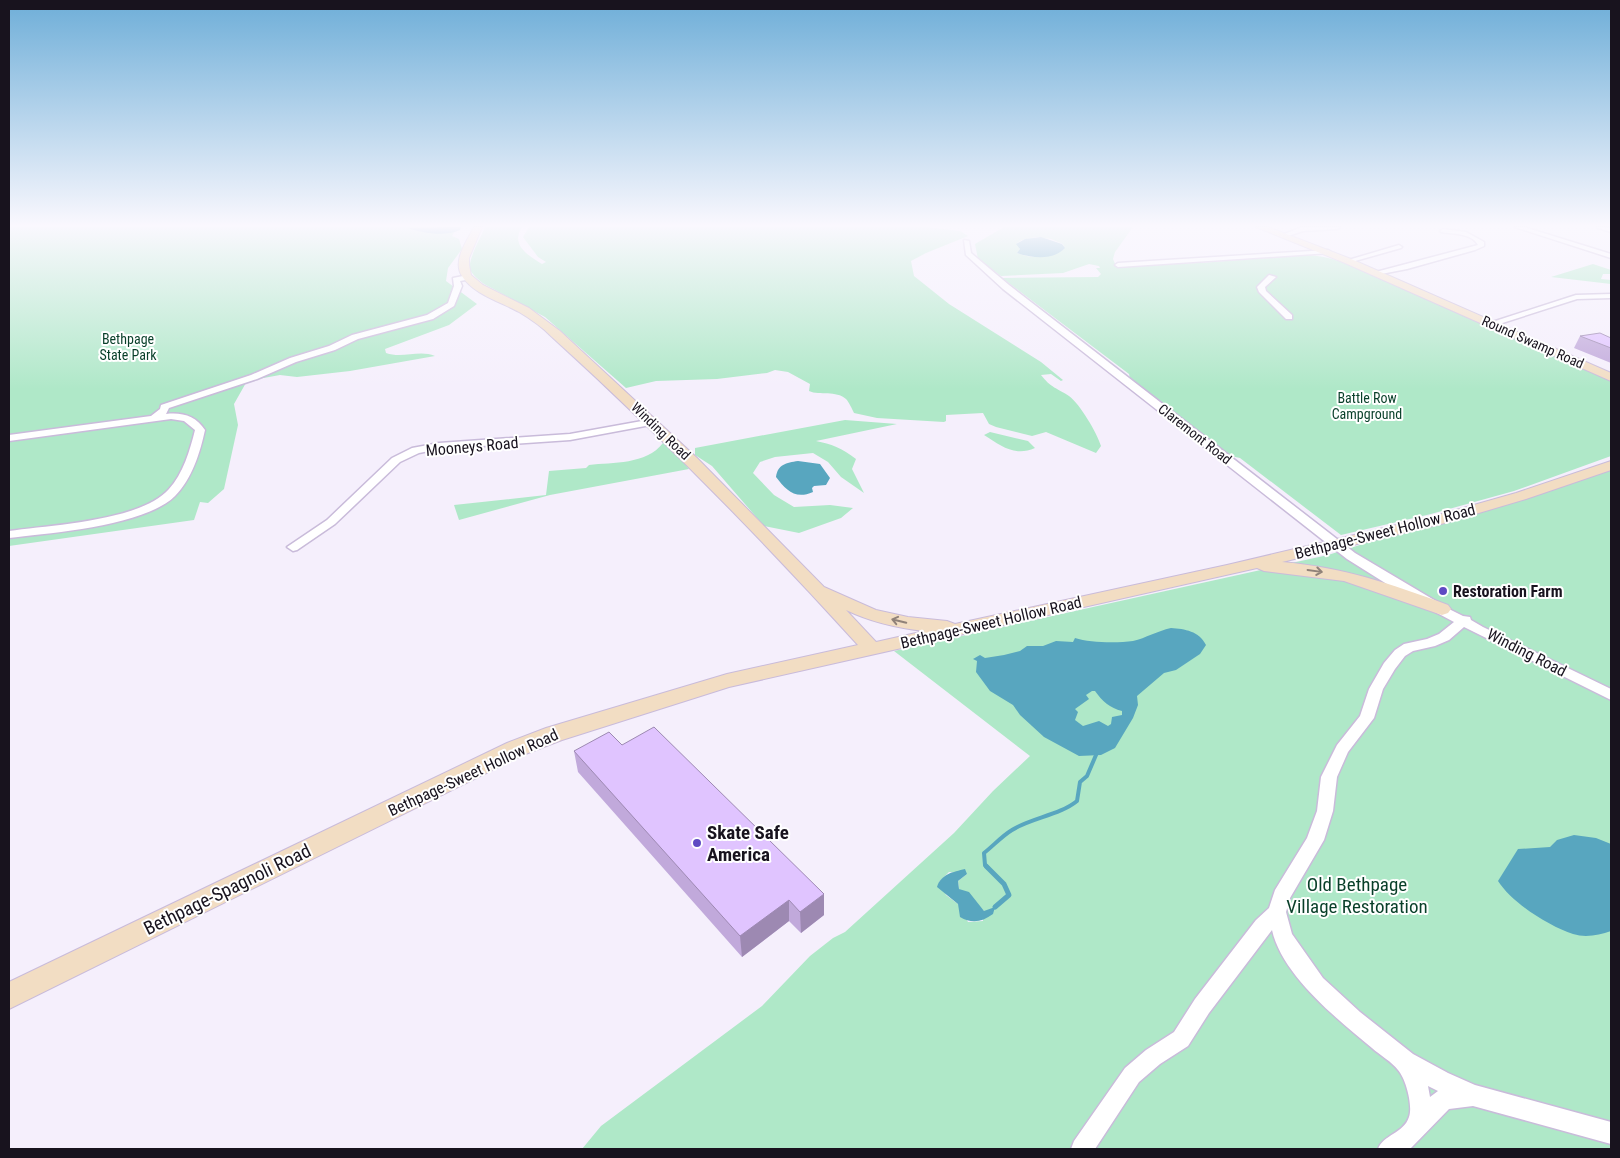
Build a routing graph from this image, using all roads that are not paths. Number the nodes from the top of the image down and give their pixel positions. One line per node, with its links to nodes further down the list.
1 (456, 281): 10 (street)
2 (472, 281): 11 (main road, Winding Road)
3 (999, 281): 15 (street, Claremont Road)
4 (1266, 281): 7 (street)
5 (1394, 281): 8 (main road, Round Swamp Road)
6 (1611, 296): 8 (street)
7 (1289, 317)
8 (1490, 324): 9 (main road, Round Swamp Road)
9 (1611, 377)
10 (155, 417): 12 (street); 14 (street)
11 (653, 422): 16 (street, Mooneys Road); 18 (main road, Winding Road)
12 (9, 438)
13 (1611, 465): 15 (main road, Bethpage-Sweet Hollow Road)
14 (9, 535)
15 (1337, 544): 17 (main road, Bethpage-Sweet Hollow Road); 19 (street, Claremont Road)
16 (293, 547)
17 (1249, 565): 19 (main road, one-way to 19); 21 (main road, Bethpage-Sweet Hollow Road)
18 (812, 585): 21 (main road, one-way to 18); 22 (main road, Winding Road)
19 (1442, 609): 20 (street, Winding Road)
20 (1464, 620): 23 (street, Winding Road); 25 (street)
21 (965, 628): 22 (main road, Bethpage-Sweet Hollow Road)
22 (872, 649): 24 (main road, Bethpage-Sweet Hollow Road)
23 (1611, 695)
24 (382, 814): 26 (main road, Bethpage-Spagnoli Road)
25 (1277, 912): 27 (street); 31 (street)
26 (9, 996)
27 (1405, 1061): 28 (street); 29 (street)
28 (1474, 1096): 29 (street); 30 (street)
29 (1420, 1121): 32 (street)
30 (1611, 1133)
31 (1082, 1149)
32 (1389, 1149)

